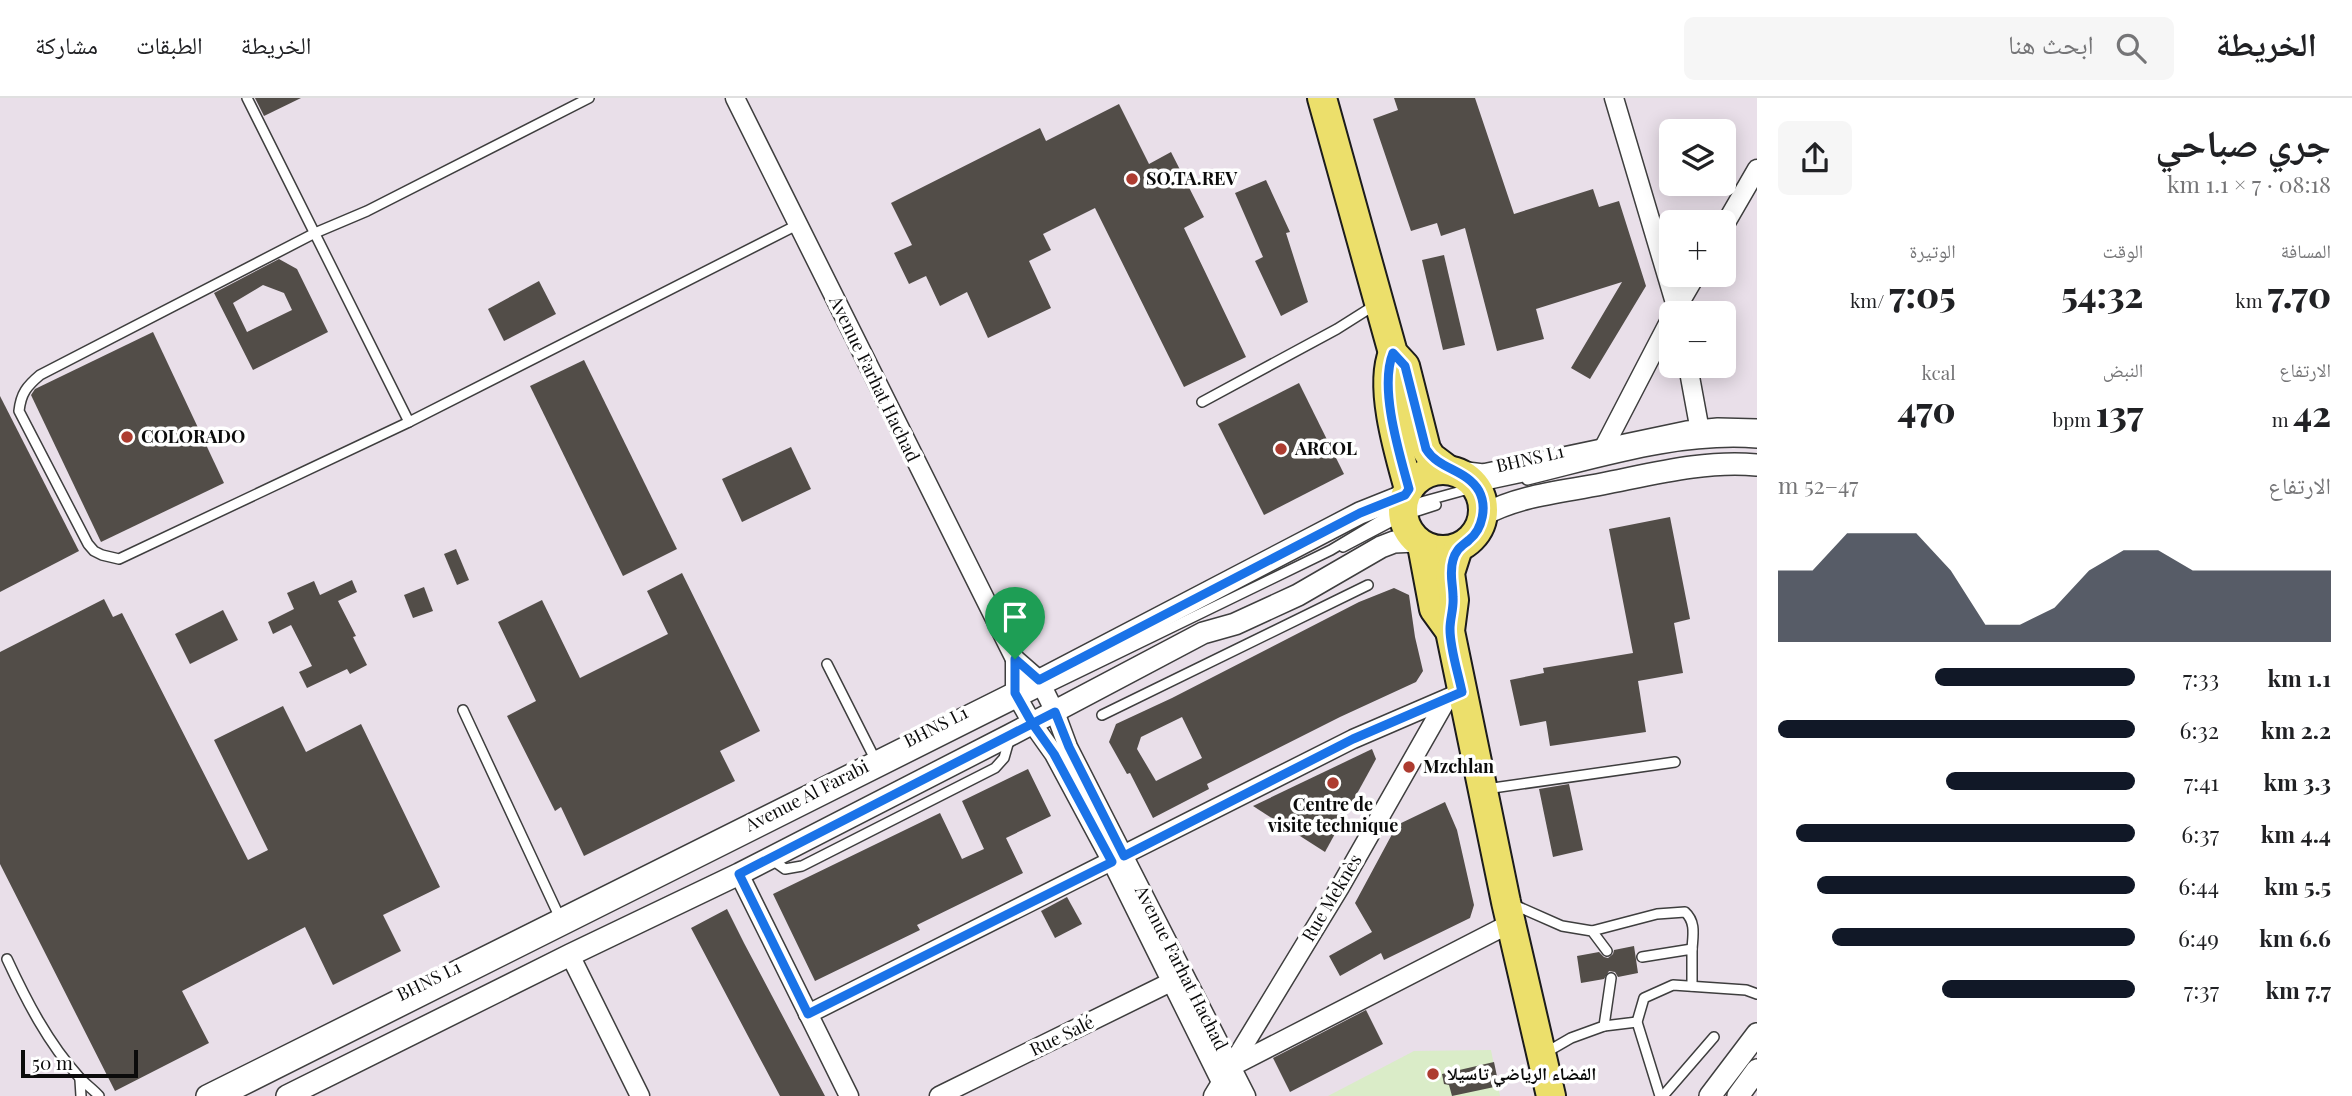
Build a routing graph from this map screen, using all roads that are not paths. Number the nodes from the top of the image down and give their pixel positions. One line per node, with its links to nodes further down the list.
1 (247, 98): 9 (lane)
2 (589, 98): 9 (lane)
3 (735, 98): 8 (street, Avenue Farhat Hachad)
4 (1322, 98): 11 (main road)
5 (1614, 98): 10 (street)
6 (1757, 169): 7 (street)
7 (1733, 210)
8 (797, 225): 16 (lane); 30 (street, Avenue Farhat Hachad)
9 (315, 233): 16 (lane); 16 (lane)
10 (1672, 301)
11 (1380, 302): 13 (main road); 15 (lane)
12 (1659, 343): 20 (street)
13 (1393, 353): 22 (main road); 23 (main road)
14 (1690, 378): 17 (street)
15 (1202, 402)
16 (409, 422)
17 (1700, 430): 18 (street); 20 (street)
18 (1757, 430)
19 (1757, 442): 22 (lane, BHNS L1)
20 (1603, 449): 22 (street)
21 (1757, 465): 22 (street)
22 (1469, 487): 23 (lane, BHNS L1); 23 (main road); 25 (main road)
23 (1405, 502): 24 (main road); 32 (street, Avenue Al Farabi)
24 (1419, 543): 25 (main road); 27 (street, Avenue Al Farabi); 28 (main road)
25 (1458, 548): 28 (main road)
26 (1368, 585): 29 (lane)
27 (1235, 624): 29 (lane); 32 (street, Avenue Al Farabi)
28 (1450, 631): 34 (main road)
29 (1244, 645): 36 (lane)
30 (1015, 659): 32 (street, Avenue Farhat Hachad); 33 (street, Avenue Farhat Hachad)
31 (827, 664): 38 (lane)
32 (1045, 694): 33 (street, Avenue Al Farabi); 37 (street, Avenue Al Farabi); 41 (street, Avenue Farhat Hachad)
33 (1019, 699): 37 (street, Avenue Farhat Hachad); 38 (street, Avenue Al Farabi); 67 (lane, BHNS L1); 68 (lane, BHNS L1)
34 (1447, 699): 40 (main road); 41 (street); 62 (street, Rue Meknès)
35 (463, 710): 44 (lane)
36 (1101, 715)
37 (1032, 723): 41 (street, Avenue Farhat Hachad); 42 (street, Avenue Al Farabi)
38 (876, 761): 44 (street, Avenue Al Farabi)
39 (1675, 762): 40 (lane)
40 (1484, 790): 43 (main road)
41 (1118, 859): 52 (street, Avenue Farhat Hachad); 55 (street)
42 (739, 874): 48 (street, Avenue Al Farabi); 55 (street)
43 (1509, 913): 45 (lane); 60 (main road); 62 (street)
44 (560, 920): 66 (street, Avenue Al Farabi)
45 (1592, 931): 46 (lane); 47 (lane)
46 (1692, 949): 49 (lane); 53 (lane)
47 (1607, 951)
48 (569, 955): 69 (street, Avenue Al Farabi); 70 (street)
49 (1642, 957)
50 (7, 959): 63 (lane)
51 (1611, 978): 57 (lane)
52 (1179, 982): 62 (street, Avenue Farhat Hachad); 72 (street, Rue Salé); 73 (street, Rue Salé)
53 (1692, 986): 54 (lane); 56 (lane)
54 (1757, 993)
55 (808, 1014): 71 (street)
56 (1637, 1022): 57 (lane); 77 (lane)
57 (1604, 1026): 60 (lane)
58 (1757, 1034): 78 (street)
59 (1714, 1037): 77 (lane)
60 (1541, 1056): 76 (main road)
61 (1757, 1070): 79 (street)
62 (1223, 1079): 74 (street, Rue Meknès); 75 (street, Avenue Farhat Hachad)
63 (80, 1080): 64 (lane); 65 (lane)
64 (81, 1096)
65 (99, 1096)
66 (207, 1096)
67 (233, 1096)
68 (239, 1096)
69 (287, 1096)
70 (640, 1096)
71 (849, 1096)
72 (939, 1096)
73 (966, 1096)
74 (1205, 1096)
75 (1246, 1096)
76 (1551, 1096)
77 (1661, 1096)
78 (1710, 1096)
79 (1738, 1096)

